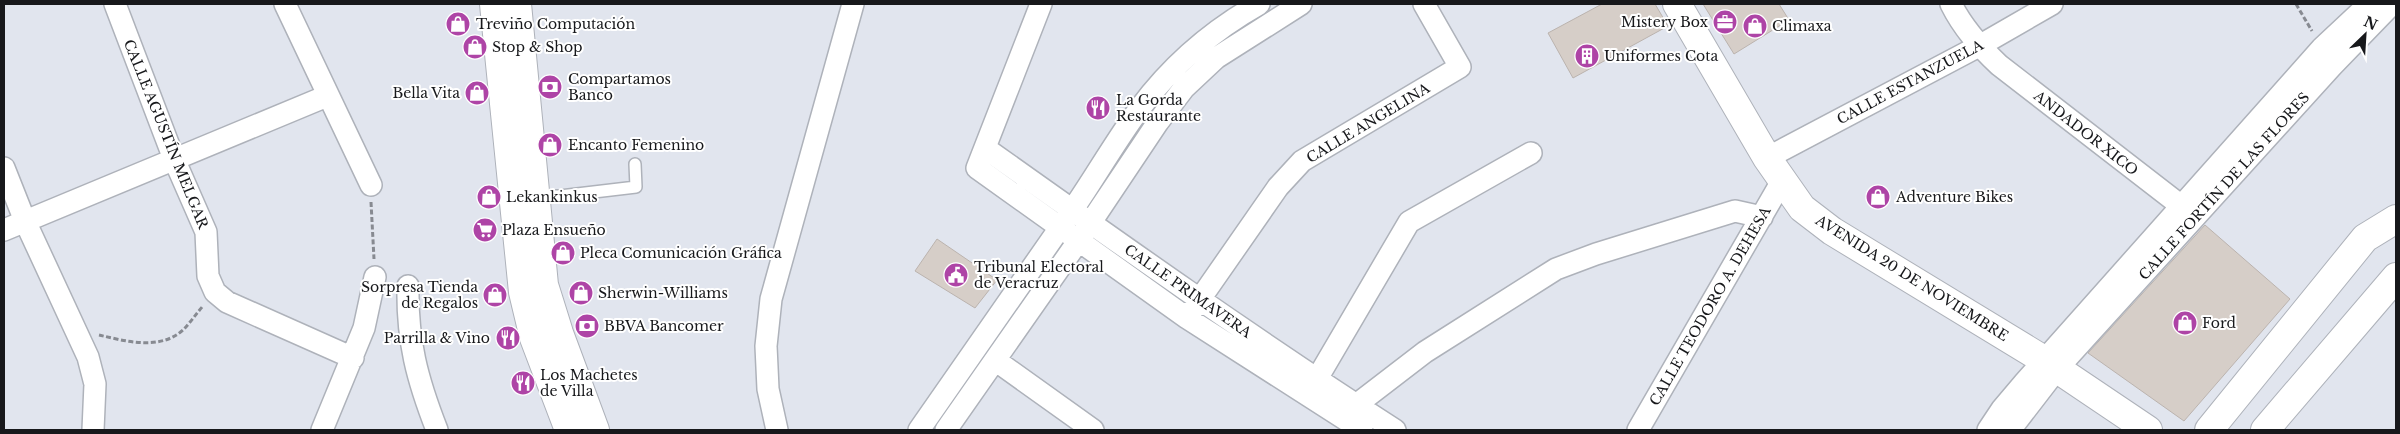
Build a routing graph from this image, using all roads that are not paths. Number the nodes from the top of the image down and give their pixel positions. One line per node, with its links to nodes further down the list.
1 (115, 4): 20 (street, CALLE AGUSTÍN MELGAR)
2 (285, 4): 16 (street)
3 (494, 4): 49 (main road)
4 (517, 4): 25 (main road)
5 (853, 4): 51 (street)
6 (1041, 4): 17 (street)
7 (1259, 4): 28 (street)
8 (1301, 4): 31 (street)
9 (1424, 4): 37 (street, CALLE ANGELINA)
10 (1677, 4): 19 (main road, AVENIDA 20 DE NOVIEMBRE)
11 (1951, 4): 15 (street, ANDADOR XICO)
12 (2052, 4): 15 (street, CALLE ESTANZUELA)
13 (2369, 4): 26 (street, CALLE FORTÍN DE LAS FLORES)
14 (2392, 4): 26 (street, CALLE FORTÍN DE LAS FLORES)
15 (1979, 46): 19 (street, CALLE ESTANZUELA); 26 (street, ANDADOR XICO)
16 (327, 96): 20 (street); 24 (street)
17 (984, 148): 28 (street, CALLE PRIMAVERA); 28 (street, CALLE PRIMAVERA)
18 (1531, 153): 43 (street)
19 (1767, 158): 23 (main road, AVENIDA 20 DE NOVIEMBRE)
20 (174, 159): 30 (street); 40 (street, CALLE AGUSTÍN MELGAR)
21 (635, 164): 25 (lane)
22 (4, 168): 30 (street)
23 (1782, 181): 27 (street, CALLE TEODORO A. DEHESA); 42 (main road, AVENIDA 20 DE NOVIEMBRE)
24 (370, 184)
25 (535, 196): 50 (main road)
26 (2189, 212): 42 (street, CALLE FORTÍN DE LAS FLORES)
27 (1762, 217): 44 (street); 57 (street, CALLE TEODORO A. DEHESA)
28 (1066, 219): 31 (street, CALLE PRIMAVERA); 33 (street, CALLE PRIMAVERA); 52 (street)
29 (2396, 220): 60 (main road); 61 (main road)
30 (25, 221): 32 (street); 46 (street)
31 (1091, 222): 33 (street); 37 (street, CALLE PRIMAVERA)
32 (4, 230)
33 (1079, 240): 39 (street, CALLE PRIMAVERA); 41 (street)
34 (375, 277): 40 (street)
35 (2396, 277): 62 (main road)
36 (408, 286): 48 (street)
37 (1198, 300): 39 (street, CALLE ANGELINA); 43 (street, CALLE PRIMAVERA)
38 (2396, 303): 63 (main road)
39 (1187, 318): 43 (street, CALLE PRIMAVERA)
40 (353, 358): 47 (street)
41 (995, 360): 53 (street); 54 (street)
42 (2051, 365): 45 (street, CALLE FORTÍN DE LAS FLORES); 59 (main road, AVENIDA 20 DE NOVIEMBRE)
43 (1312, 386): 44 (street, CALLE PRIMAVERA); 55 (street, CALLE PRIMAVERA)
44 (1356, 406): 56 (street, CALLE PRIMAVERA)
45 (2010, 419): 58 (street, CALLE FORTÍN DE LAS FLORES)
46 (93, 430)
47 (322, 430)
48 (437, 430)
49 (569, 430)
50 (595, 430)
51 (777, 430)
52 (919, 430)
53 (946, 430)
54 (1093, 430)
55 (1362, 430)
56 (1395, 430)
57 (1638, 430)
58 (1988, 430)
59 (2148, 430)
60 (2209, 430)
61 (2227, 430)
62 (2265, 430)
63 (2288, 430)

